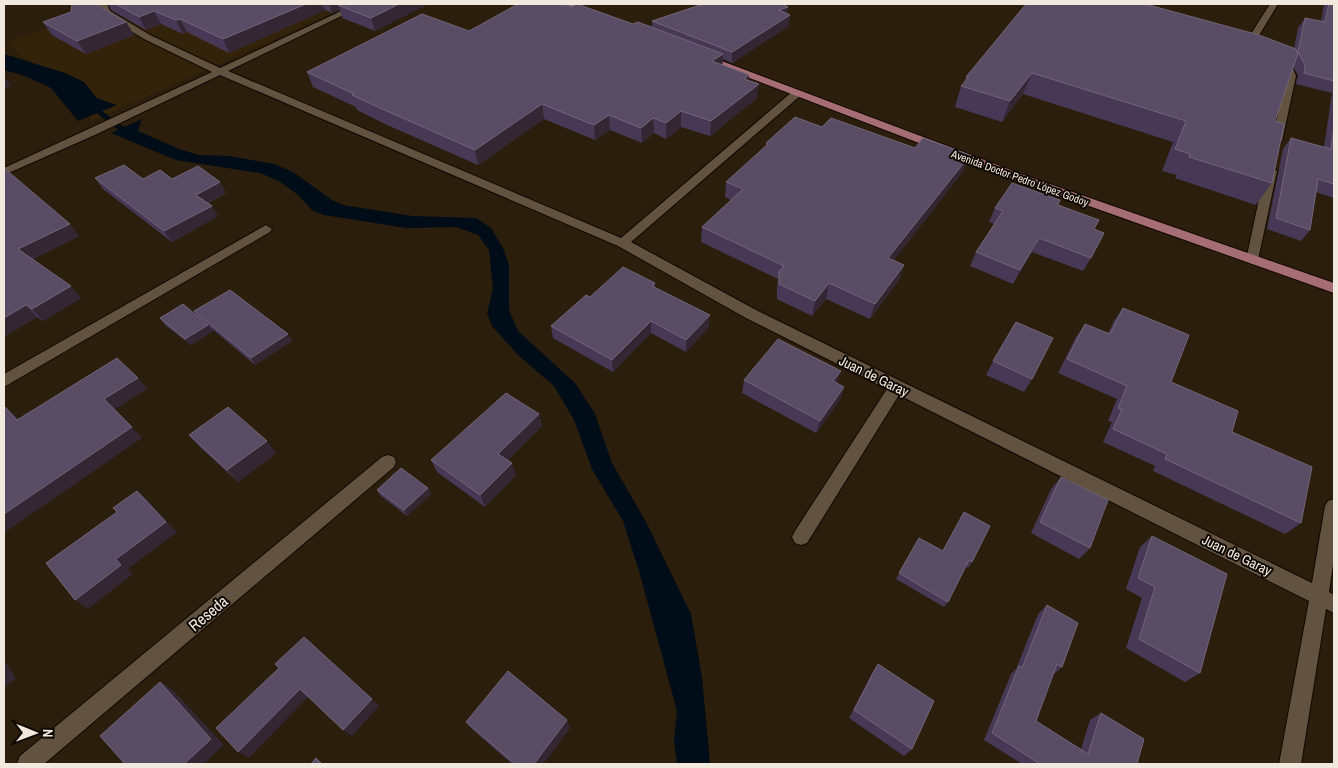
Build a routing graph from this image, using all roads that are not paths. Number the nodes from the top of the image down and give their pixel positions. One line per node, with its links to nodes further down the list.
1 (103, 4): 7 (street, Juan de Garay)
2 (362, 4): 7 (street)
3 (569, 4): 5 (main road)
4 (1274, 4): 12 (street)
5 (606, 18)
6 (696, 54): 8 (main road, Avenida Doctor Pedro López Godoy)
7 (221, 72): 9 (street); 11 (street, Juan de Garay)
8 (796, 94): 11 (street); 12 (main road, Avenida Doctor Pedro López Godoy)
9 (4, 172)
10 (266, 229): 14 (street)
11 (622, 242): 15 (street, Juan de Garay)
12 (1252, 260): 13 (main road, Avenida Doctor Pedro López Godoy)
13 (1334, 288)
14 (4, 381)
15 (896, 387): 18 (street); 19 (street, Juan de Garay)
16 (388, 462): 20 (street, Reseda)
17 (1334, 506): 19 (street)
18 (801, 537)
19 (1327, 600): 21 (street)
20 (28, 764)
21 (1290, 764)

